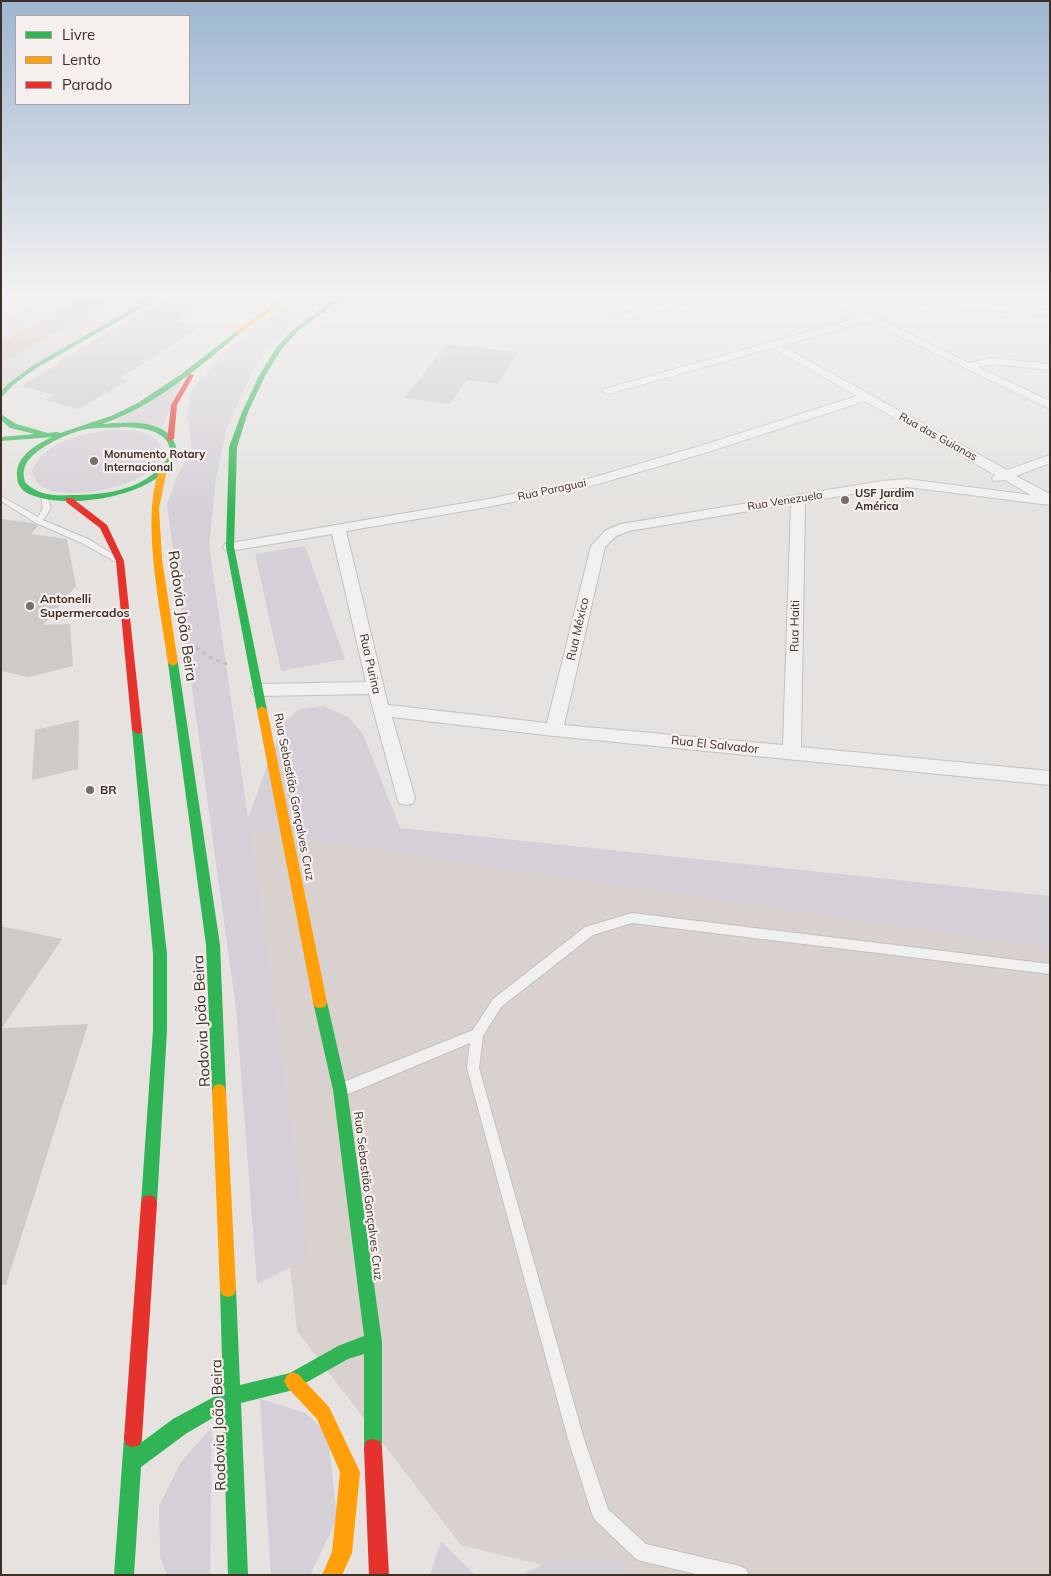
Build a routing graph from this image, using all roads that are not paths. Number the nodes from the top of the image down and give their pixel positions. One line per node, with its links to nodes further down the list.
1 (31, 370): 9 (main road)
2 (192, 370): 13 (main road)
3 (195, 370): 17 (main road, Rodovia João Beira)
4 (266, 370): 32 (main road, Rua Sebastião Gonçalves Cruz)
5 (683, 370): 8 (street)
6 (818, 370): 10 (street, Rua das Guianas)
7 (975, 370): 11 (street)
8 (608, 391)
9 (1, 396)
10 (866, 397): 21 (street, Rua das Guianas); 30 (street, Rua Paraguai)
11 (1050, 406)
12 (1, 416): 15 (main road)
13 (93, 427): 14 (main road); 17 (main road)
14 (81, 429): 15 (main road); 22 (main road)
15 (49, 435): 16 (main road)
16 (1, 439)
17 (170, 439): 19 (main road, Rodovia João Beira)
18 (1050, 459): 21 (street)
19 (163, 470): 26 (main road); 46 (main road, Rodovia João Beira)
20 (8, 472): 22 (main road)
21 (1006, 475): 23 (street); 28 (street, Rua das Guianas)
22 (21, 481): 24 (main road)
23 (964, 490): 27 (street, Rua Venezuela); 28 (street, Rua Venezuela)
24 (45, 497): 26 (main road); 29 (lane)
25 (1, 498): 29 (lane)
26 (69, 500): 33 (main road)
27 (798, 500): 31 (street, Rua Venezuela); 38 (street, Rua Haiti)
28 (1050, 501)
29 (39, 521): 33 (lane)
30 (338, 528): 32 (street, Rua Paraguai); 35 (street, Rua Purina)
31 (611, 533): 37 (street, Rua México)
32 (230, 547): 34 (main road, Rua Sebastião Gonçalves Cruz)
33 (120, 561): 47 (main road)
34 (257, 682): 35 (street); 43 (main road, Rua Sebastião Gonçalves Cruz)
35 (376, 688): 36 (street, Rua Purina)
36 (381, 710): 37 (street, Rua El Salvador); 40 (street, Rua Purina)
37 (554, 730): 38 (street, Rua El Salvador)
38 (792, 753): 39 (street, Rua El Salvador)
39 (1050, 778)
40 (406, 798)
41 (1050, 969): 42 (lane)
42 (477, 1034): 43 (lane); 52 (lane)
43 (340, 1090): 44 (main road, Rua Sebastião Gonçalves Cruz)
44 (373, 1342): 45 (main road); 51 (main road, Rua Sebastião Gonçalves Cruz)
45 (293, 1381): 46 (main road); 50 (main road)
46 (233, 1396): 47 (main road); 49 (main road, Rodovia João Beira)
47 (132, 1462): 48 (main road)
48 (124, 1575)
49 (238, 1575)
50 (332, 1575)
51 (379, 1575)
52 (740, 1575)

